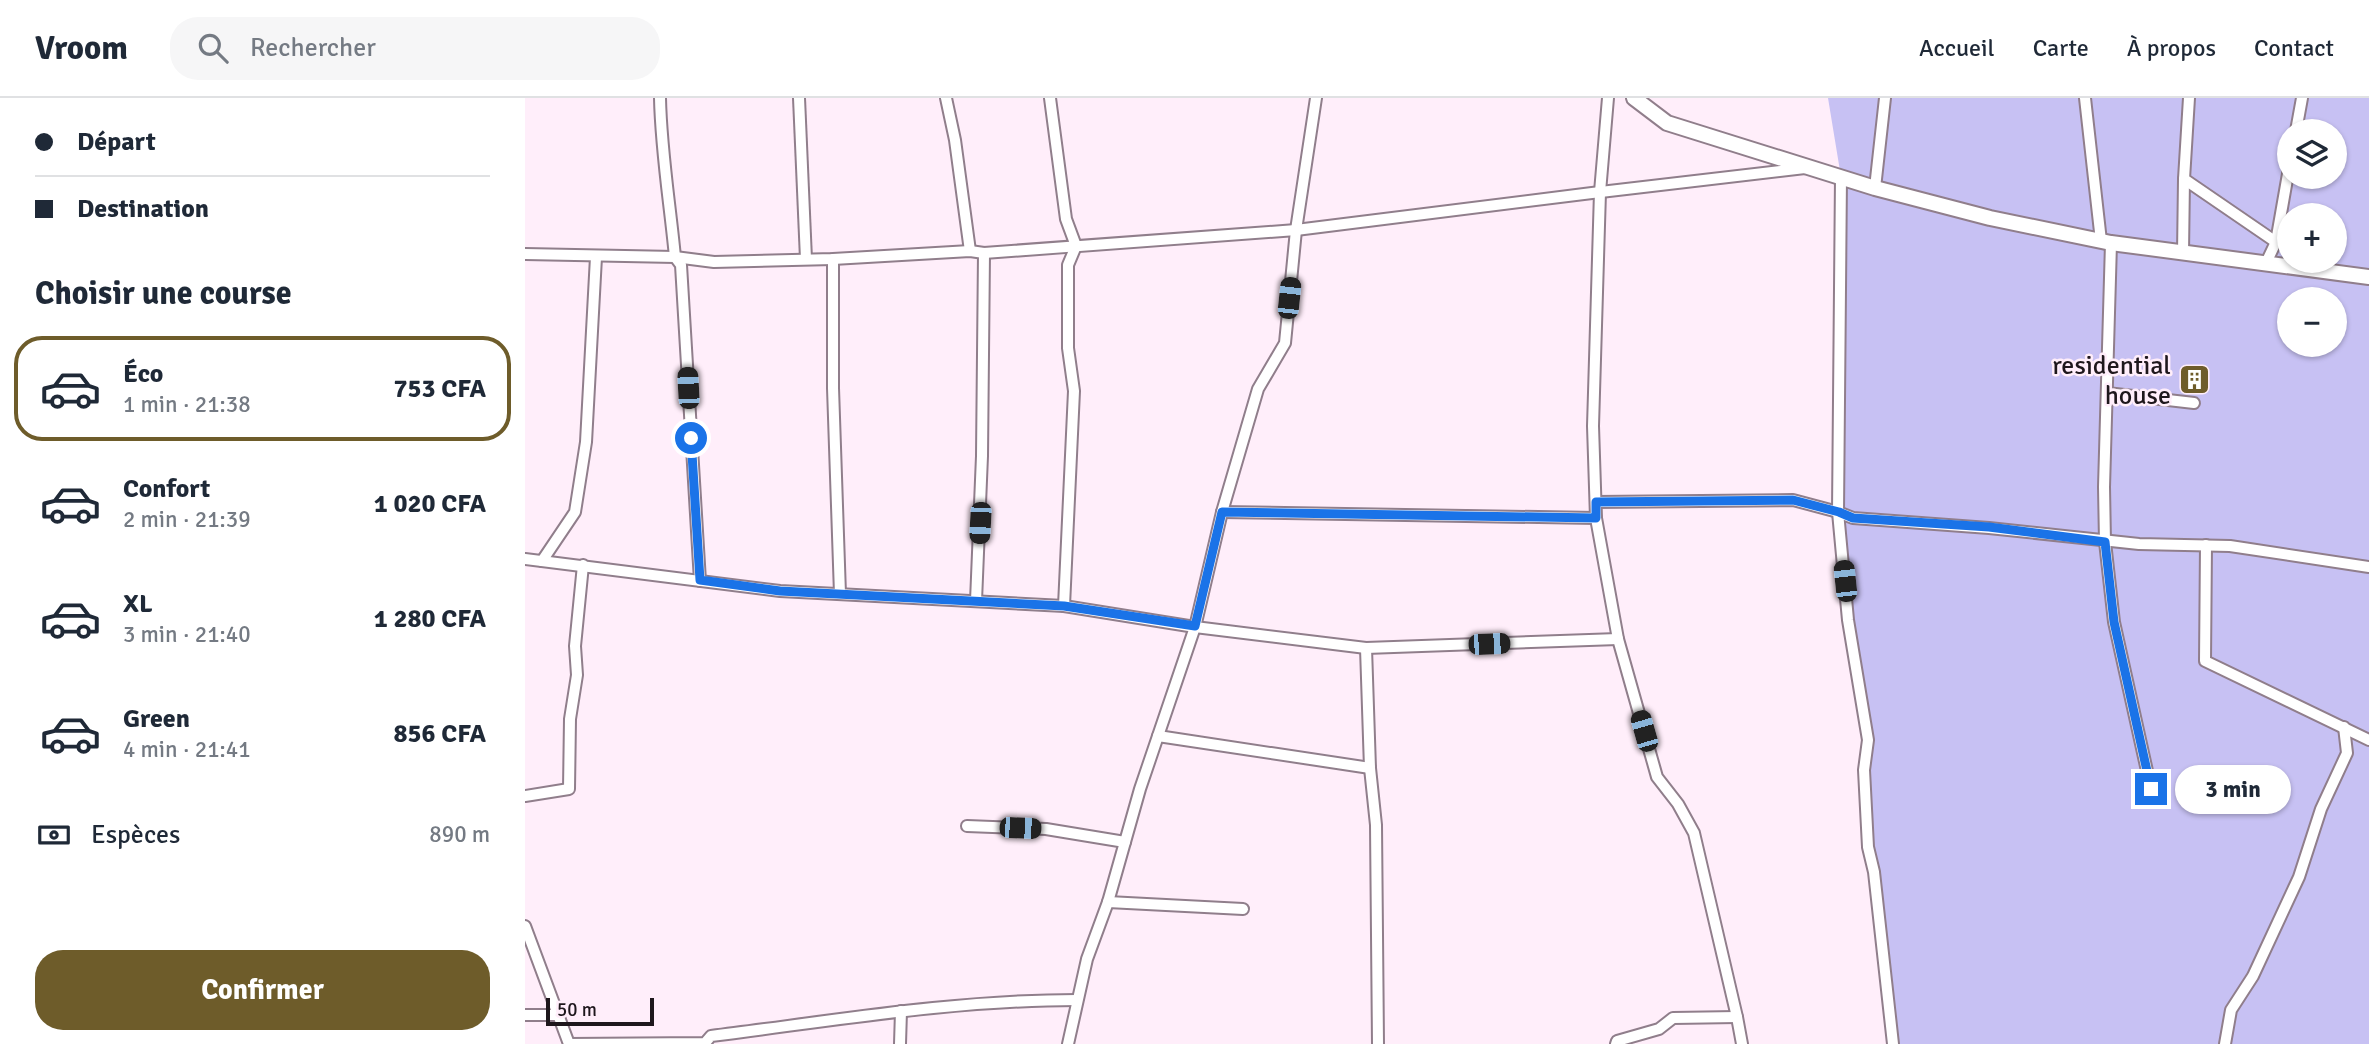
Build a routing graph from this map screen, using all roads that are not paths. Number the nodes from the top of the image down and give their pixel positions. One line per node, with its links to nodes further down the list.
1 (660, 98): 28 (street)
2 (799, 98): 29 (street)
3 (946, 98): 23 (street)
4 (1050, 98): 22 (street)
5 (1316, 98): 19 (street)
6 (1608, 98): 18 (street)
7 (1634, 98): 13 (street)
8 (1885, 98): 16 (street)
9 (2085, 98): 20 (street)
10 (2189, 98): 15 (street)
11 (2302, 98): 12 (street)
12 (2298, 119)
13 (1811, 168): 14 (street); 18 (street)
14 (1841, 177): 16 (street); 37 (street)
15 (2184, 179): 21 (street); 25 (street)
16 (1875, 188): 20 (street)
17 (2285, 189): 21 (street)
18 (1600, 192): 19 (street); 35 (street)
19 (1296, 230): 22 (street); 36 (street)
20 (2106, 242): 25 (street); 33 (street)
21 (2276, 242): 31 (street)
22 (1076, 246): 24 (street); 48 (street)
23 (970, 251): 24 (street); 30 (street)
24 (984, 253): 47 (street)
25 (2183, 253): 31 (street)
26 (525, 254): 27 (street)
27 (596, 257): 28 (street); 42 (street)
28 (675, 257): 29 (street); 45 (street)
29 (806, 259): 30 (street)
30 (833, 259): 46 (street)
31 (2266, 263): 32 (street)
32 (2369, 277)
33 (2107, 393): 34 (street); 39 (street)
34 (2195, 403)
35 (1596, 502): 37 (street); 38 (street)
36 (1222, 512): 38 (street); 49 (street)
37 (1839, 512): 39 (street); 73 (street)
38 (1596, 518): 50 (street)
39 (2105, 542): 40 (street); 56 (street)
40 (2206, 545): 44 (street); 52 (street)
41 (525, 559): 42 (street)
42 (542, 561): 43 (street)
43 (583, 565): 45 (street); 57 (street)
44 (2369, 567)
45 (700, 580): 46 (street)
46 (840, 594): 47 (street)
47 (976, 601): 48 (street)
48 (1064, 606): 49 (street)
49 (1195, 626): 51 (street); 53 (street)
50 (1618, 639): 51 (street); 67 (street)
51 (1366, 648): 55 (street)
52 (2344, 727): 54 (street); 74 (street)
53 (1158, 736): 55 (street); 59 (street)
54 (2369, 740)
55 (1370, 768): 70 (street)
56 (2151, 789)
57 (525, 796)
58 (967, 826): 59 (street)
59 (1125, 842): 60 (street)
60 (1108, 902): 61 (street); 63 (street)
61 (1243, 909)
62 (525, 926): 66 (street)
63 (1077, 1000): 64 (street); 69 (street)
64 (901, 1011): 66 (street); 68 (street)
65 (525, 1015): 66 (street)
66 (558, 1015)
67 (1737, 1017): 71 (street); 72 (street)
68 (900, 1044)
69 (1068, 1044)
70 (1378, 1044)
71 (1616, 1044)
72 (1742, 1044)
73 (1893, 1044)
74 (2225, 1044)

